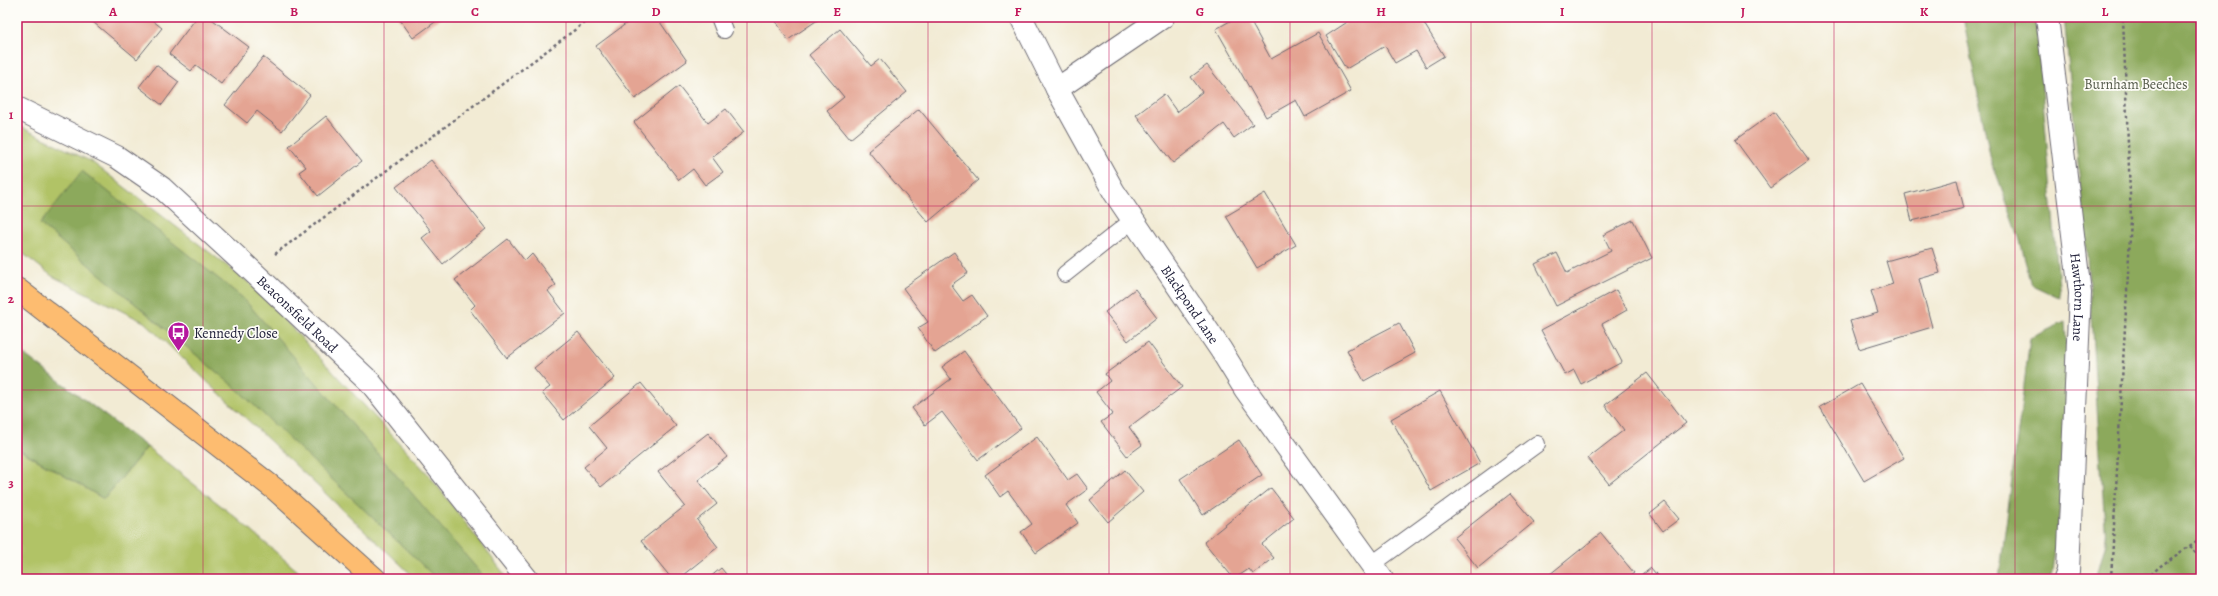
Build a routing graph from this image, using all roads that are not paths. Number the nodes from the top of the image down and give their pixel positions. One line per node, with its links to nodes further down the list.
1 (1021, 17): 4 (street, Blackpond Lane)
2 (1163, 17): 4 (street)
3 (2048, 17): 13 (street, Hawthorn Lane)
4 (1057, 89): 6 (street, Blackpond Lane)
5 (17, 108): 12 (street, Beaconsfield Road)
6 (1133, 220): 7 (lane); 10 (street, Blackpond Lane)
7 (1065, 274)
8 (17, 289): 11 (main road)
9 (1537, 444): 10 (lane)
10 (1377, 572)
11 (375, 579)
12 (527, 579)
13 (2065, 579)

